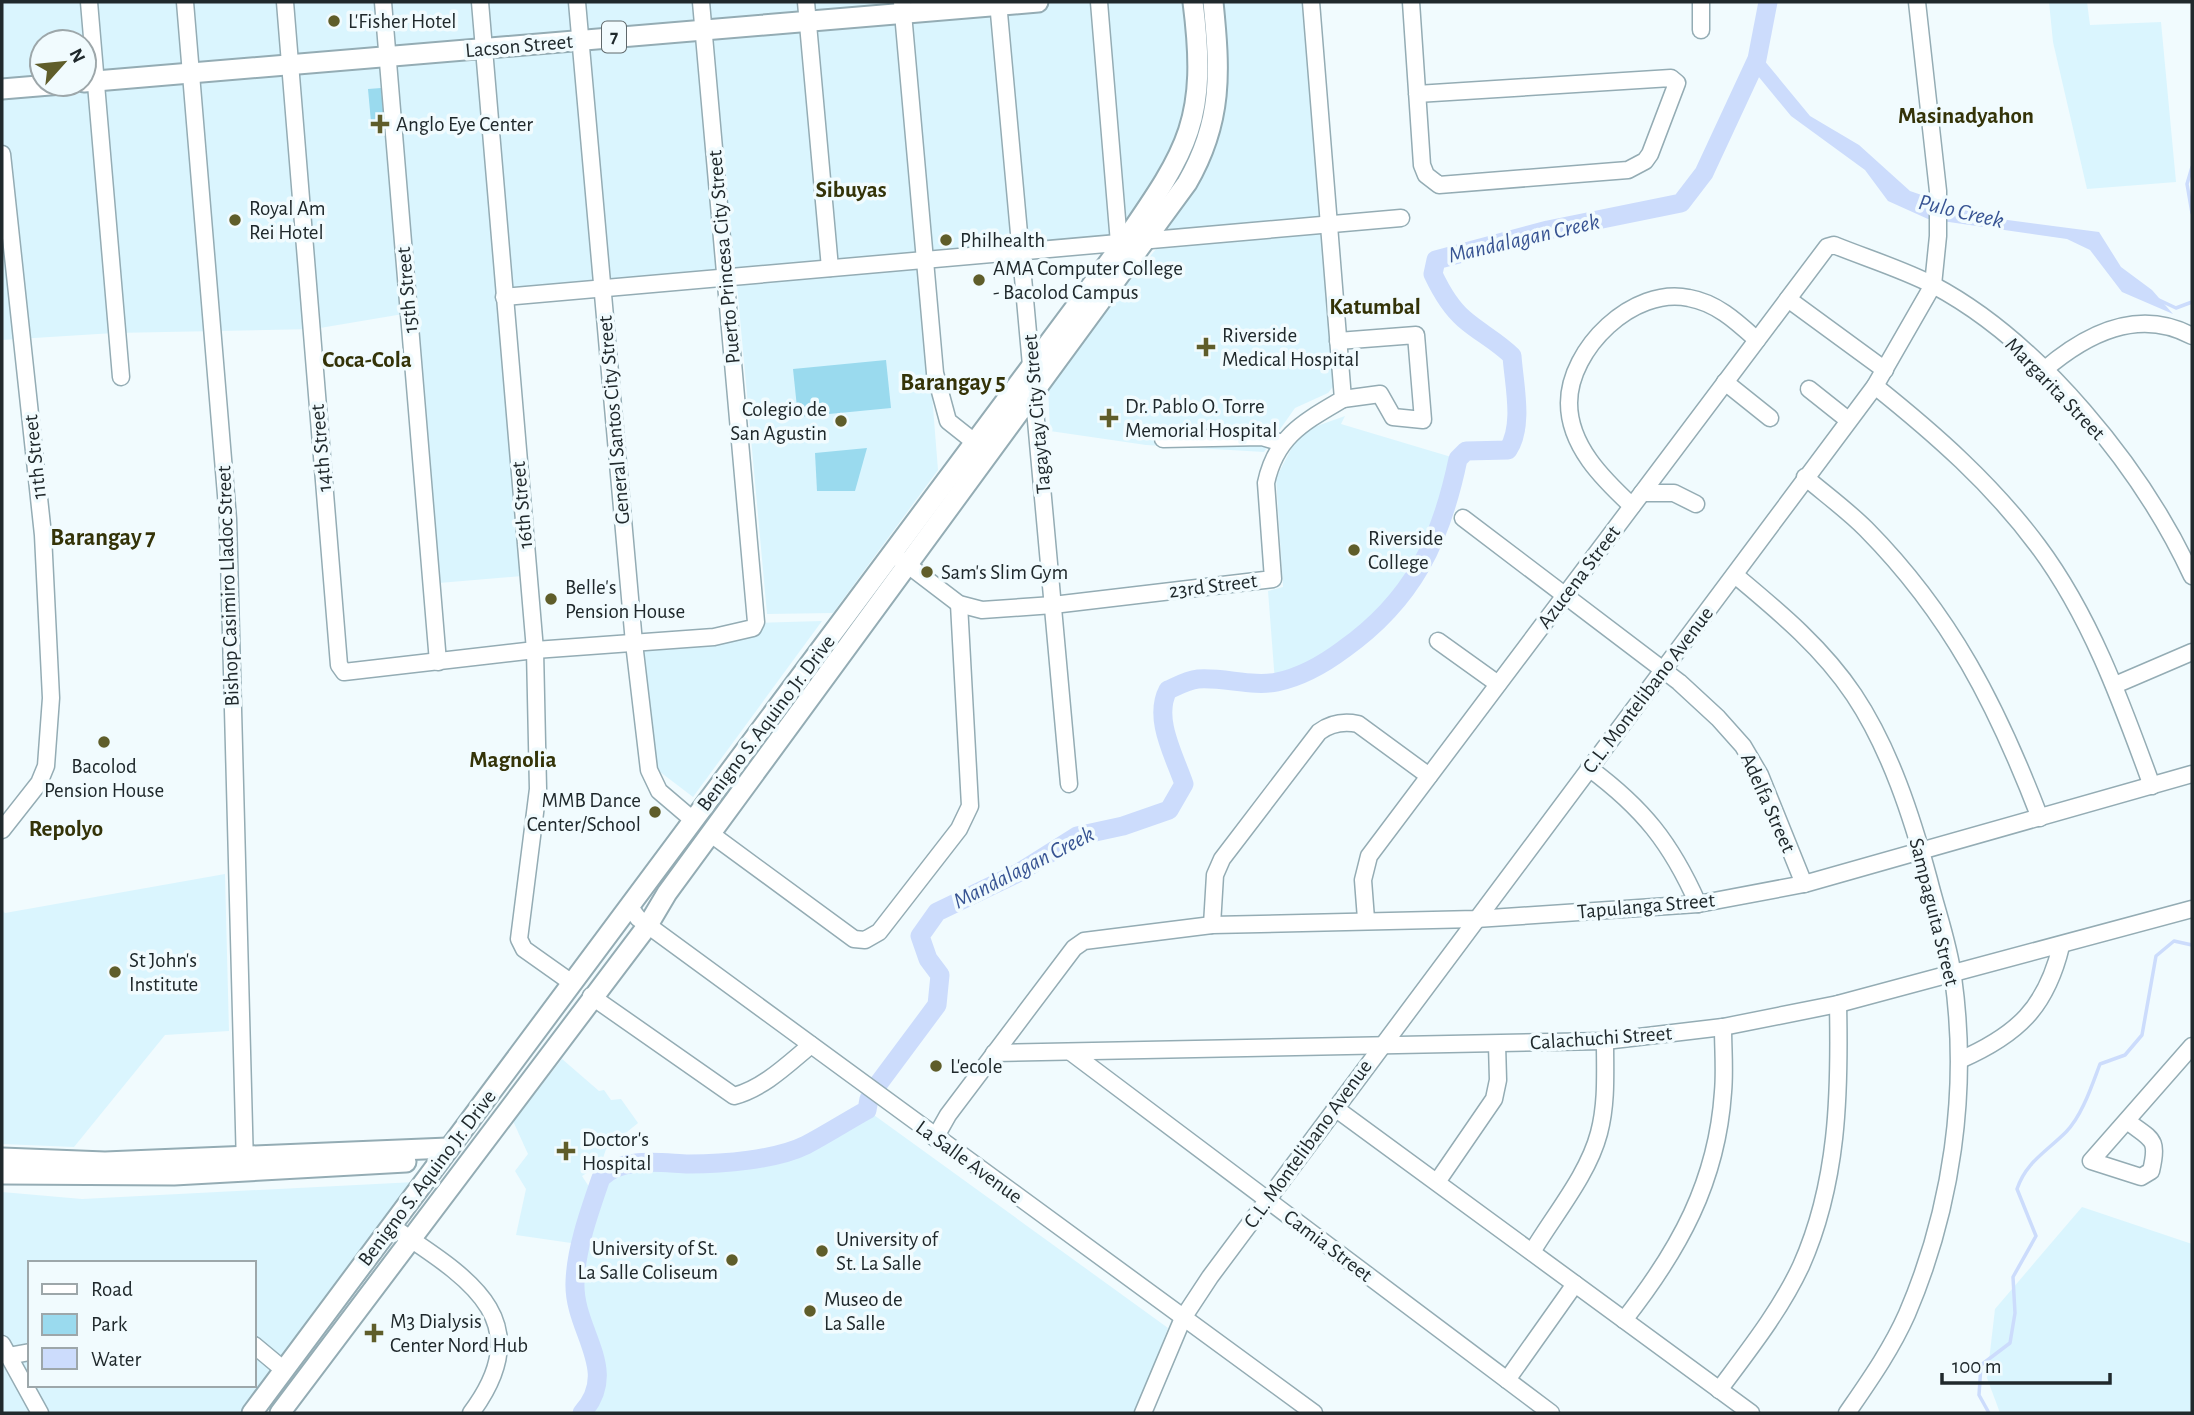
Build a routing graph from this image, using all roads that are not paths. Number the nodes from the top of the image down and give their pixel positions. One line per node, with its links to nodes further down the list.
1 (89, 2): 19 (street)
2 (185, 2): 26 (street, Bishop Casimiro Lladoc Street)
3 (285, 2): 25 (street, 14th Street)
4 (383, 2): 24 (street, 15th Street)
5 (480, 2): 23 (street, 16th Street)
6 (577, 2): 22 (street, General Santos City Street)
7 (701, 2): 20 (street, Puerto Princesa City Street)
8 (1038, 2): 16 (main road, Lacson Street / 7)
9 (1099, 2): 36 (street)
10 (1193, 2): 36 (main road, Benigno S. Aquino Jr. Drive)
11 (1213, 2): 35 (main road, Benigno S. Aquino Jr. Drive)
12 (1311, 2): 34 (street)
13 (1411, 2): 30 (street)
14 (1701, 2): 21 (street)
15 (1917, 2): 42 (street, C.L. Montelibano Avenue)
16 (999, 3): 17 (main road, Lacson Street / 7); 38 (street, Tagaytay City Street)
17 (903, 7): 18 (main road, Lacson Street / 7); 39 (street)
18 (807, 11): 20 (main road, Lacson Street / 7); 40 (street)
19 (89, 28)
20 (703, 30): 22 (main road, Lacson Street / 7); 41 (street, Puerto Princesa City Street)
21 (1701, 30)
22 (580, 40): 23 (main road, Lacson Street / 7); 43 (street, General Santos City Street)
23 (483, 48): 24 (main road, Lacson Street / 7); 44 (street, 16th Street)
24 (388, 57): 25 (main road, Lacson Street / 7); 82 (street, 15th Street)
25 (291, 65): 26 (main road, Lacson Street / 7); 82 (street, 14th Street)
26 (191, 73): 27 (main road, Lacson Street / 7); 125 (street, Bishop Casimiro Lladoc Street)
27 (98, 81)
28 (28, 87): 29 (main road)
29 (2, 89)
30 (1417, 94): 30 (street)
31 (92, 98): 52 (street)
32 (2, 154): 95 (street, 11th Street)
33 (1401, 218): 34 (street)
34 (1328, 224): 35 (street); 48 (street)
35 (1147, 240): 36 (street); 56 (main road, Benigno S. Aquino Jr. Drive)
36 (1122, 243): 38 (street); 49 (main road, Benigno S. Aquino Jr. Drive)
37 (1827, 247): 42 (street, Margarita Street); 45 (street, Azucena Street)
38 (1021, 251): 39 (street); 49 (street, Tagaytay City Street)
39 (925, 260): 40 (street); 61 (street)
40 (830, 268): 41 (street)
41 (726, 278): 43 (street); 78 (street, Puerto Princesa City Street)
42 (1933, 285): 50 (street, C.L. Montelibano Avenue); 51 (street, Margarita Street)
43 (602, 289): 44 (street); 78 (street, General Santos City Street)
44 (504, 297): 79 (street, 16th Street)
45 (1788, 299): 47 (street, Azucena Street); 50 (street)
46 (2192, 336): 51 (street)
47 (1757, 340): 53 (street, Azucena Street); 67 (street)
48 (1339, 341): 57 (street); 57 (street)
49 (1033, 364): 56 (street, Tagaytay City Street); 61 (main road, Benigno S. Aquino Jr. Drive)
50 (1885, 370): 54 (street, C.L. Montelibano Avenue)
51 (2043, 370): 71 (street, Margarita Street)
52 (121, 377)
53 (1725, 382): 58 (street); 65 (street, Azucena Street)
54 (1875, 386): 59 (street, C.L. Montelibano Avenue); 85 (street)
55 (1809, 389): 59 (street)
56 (1036, 393): 63 (main road, Benigno S. Aquino Jr. Drive); 75 (street, Tagaytay City Street)
57 (1343, 399): 62 (street, 23rd Street)
58 (1770, 418)
59 (1849, 420): 64 (street, C.L. Montelibano Avenue)
60 (1163, 439): 62 (street)
61 (975, 443): 63 (street); 69 (main road, Benigno S. Aquino Jr. Drive)
62 (1282, 443): 75 (street, 23rd Street)
63 (991, 455): 70 (main road, Benigno S. Aquino Jr. Drive)
64 (1805, 477): 72 (street, C.L. Montelibano Avenue); 93 (street)
65 (1642, 493): 66 (street); 67 (street, Azucena Street)
66 (1696, 504)
67 (1632, 506): 73 (street, Azucena Street)
68 (1463, 518): 73 (street, Adelfa Street)
69 (892, 554): 70 (street); 76 (main road, Benigno S. Aquino Jr. Drive)
70 (909, 566): 74 (street); 81 (main road, Benigno S. Aquino Jr. Drive)
71 (2190, 567)
72 (1735, 575): 83 (street, C.L. Montelibano Avenue); 97 (street, Sampaguita Street)
73 (1564, 596): 83 (street, Adelfa Street); 84 (street, Azucena Street)
74 (959, 604): 75 (street, 23rd Street); 96 (street)
75 (1053, 605): 91 (street, Tagaytay City Street)
76 (827, 640): 81 (main road); 86 (main road, Benigno S. Aquino Jr. Drive)
77 (1438, 641): 84 (street)
78 (634, 643): 79 (street); 94 (street, General Santos City Street)
79 (535, 650): 82 (street); 108 (street, 16th Street)
80 (2192, 652): 85 (street)
81 (845, 653): 90 (main road, Benigno S. Aquino Jr. Drive)
82 (438, 662)
83 (1662, 670): 87 (street, C.L. Montelibano Avenue); 98 (street, Adelfa Street)
84 (1498, 684): 89 (street, Azucena Street)
85 (2116, 685): 92 (street)
86 (733, 767): 90 (main road); 94 (main road, Benigno S. Aquino Jr. Drive)
87 (1588, 768): 99 (street); 103 (street, C.L. Montelibano Avenue)
88 (2192, 774): 92 (street, Tapulanga Street)
89 (1429, 776): 102 (street, Azucena Street); 105 (street)
90 (750, 780): 96 (main road, Benigno S. Aquino Jr. Drive)
91 (1069, 784)
92 (2152, 786): 93 (street, Tapulanga Street)
93 (2040, 818): 97 (street, Tapulanga Street)
94 (693, 820): 100 (main road, Benigno S. Aquino Jr. Drive)
95 (2, 830)
96 (711, 834): 104 (main road, Benigno S. Aquino Jr. Drive)
97 (1921, 852): 98 (street, Tapulanga Street); 107 (street, Sampaguita Street)
98 (1804, 884): 99 (street, Tapulanga Street)
99 (1698, 905): 103 (street, Tapulanga Street)
100 (629, 906): 104 (street, La Salle Avenue); 108 (main road, Benigno S. Aquino Jr. Drive)
101 (2192, 909): 106 (street, Calachuchi Street)
102 (1366, 919): 103 (street, Tapulanga Street); 105 (street, Tapulanga Street)
103 (1476, 919): 113 (street, C.L. Montelibano Avenue)
104 (648, 925): 109 (main road, Benigno S. Aquino Jr. Drive); 115 (street, La Salle Avenue)
105 (1212, 925): 118 (street, Tapulanga Street)
106 (2061, 946): 107 (street, Calachuchi Street); 119 (street)
107 (1953, 975): 110 (street, Calachuchi Street); 119 (street, Sampaguita Street)
108 (572, 983): 123 (main road, Benigno S. Aquino Jr. Drive)
109 (591, 996): 115 (street); 130 (main road, Benigno S. Aquino Jr. Drive)
110 (1838, 1004): 111 (street, Calachuchi Street); 142 (street)
111 (1723, 1027): 112 (street, Calachuchi Street); 136 (street)
112 (1605, 1041): 114 (street, Calachuchi Street); 131 (street)
113 (1382, 1043): 114 (street, Calachuchi Street); 117 (street, Calachuchi Street); 120 (street, C.L. Montelibano Avenue)
114 (1497, 1044): 127 (street)
115 (811, 1045): 122 (street, La Salle Avenue)
116 (2192, 1046): 121 (street)
117 (1072, 1053): 118 (street, Calachuchi Street); 128 (street, Camia Street)
118 (995, 1054): 122 (street)
119 (1960, 1060): 151 (street, Sampaguita Street)
120 (1335, 1108): 127 (street); 128 (street, C.L. Montelibano Avenue)
121 (2127, 1121)
122 (935, 1138): 135 (street, La Salle Avenue)
123 (443, 1155): 125 (main road); 129 (main road, Benigno S. Aquino Jr. Drive)
124 (2, 1158): 125 (main road)
125 (245, 1164): 126 (main road)
126 (2, 1174)
127 (1437, 1182): 131 (street)
128 (1267, 1200): 135 (street, C.L. Montelibano Avenue); 141 (street, Camia Street)
129 (391, 1226): 130 (street); 132 (main road, Benigno S. Aquino Jr. Drive)
130 (411, 1239): 134 (main road, Benigno S. Aquino Jr. Drive); 146 (street)
131 (1532, 1252): 133 (street)
132 (355, 1275): 134 (main road); 140 (main road, Benigno S. Aquino Jr. Drive)
133 (1575, 1284): 136 (street); 141 (street)
134 (374, 1289): 145 (main road, Benigno S. Aquino Jr. Drive)
135 (1183, 1318): 147 (street, C.L. Montelibano Avenue); 148 (street, La Salle Avenue)
136 (1624, 1320): 142 (street)
137 (256, 1347): 140 (street)
138 (5, 1350): 139 (street); 143 (street)
139 (28, 1352)
140 (284, 1370): 144 (main road, Benigno S. Aquino Jr. Drive)
141 (1507, 1380): 149 (street, Camia Street)
142 (1719, 1390): 150 (street)
143 (40, 1413)
144 (252, 1413)
145 (281, 1413)
146 (471, 1413)
147 (1143, 1413)
148 (1314, 1413)
149 (1551, 1413)
150 (1751, 1413)
151 (1847, 1413)

